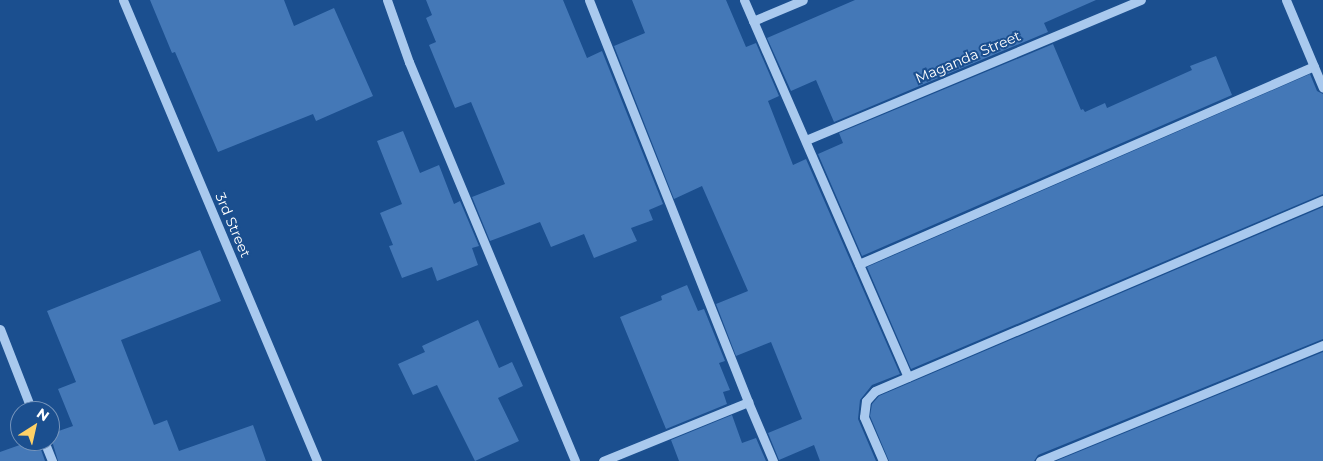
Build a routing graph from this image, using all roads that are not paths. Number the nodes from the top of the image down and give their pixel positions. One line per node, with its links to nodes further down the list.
1 (123, 0): 19 (street, 3rd Street)
2 (387, 0): 20 (street)
3 (589, 0): 18 (street)
4 (744, 0): 8 (street)
5 (803, 0): 8 (street)
6 (1141, 0): 11 (street, Maganda Street)
7 (1286, 0): 9 (street)
8 (753, 21): 11 (street)
9 (1314, 66): 10 (street); 13 (street)
10 (1323, 88)
11 (806, 140): 13 (street)
12 (1323, 200): 16 (street)
13 (859, 264): 16 (street)
14 (0, 329): 17 (street)
15 (1323, 345): 24 (street)
16 (908, 377): 23 (street)
17 (28, 401)
18 (748, 402): 21 (street); 22 (street)
19 (318, 461)
20 (575, 461)
21 (603, 461)
22 (773, 461)
23 (883, 461)
24 (1040, 461)

